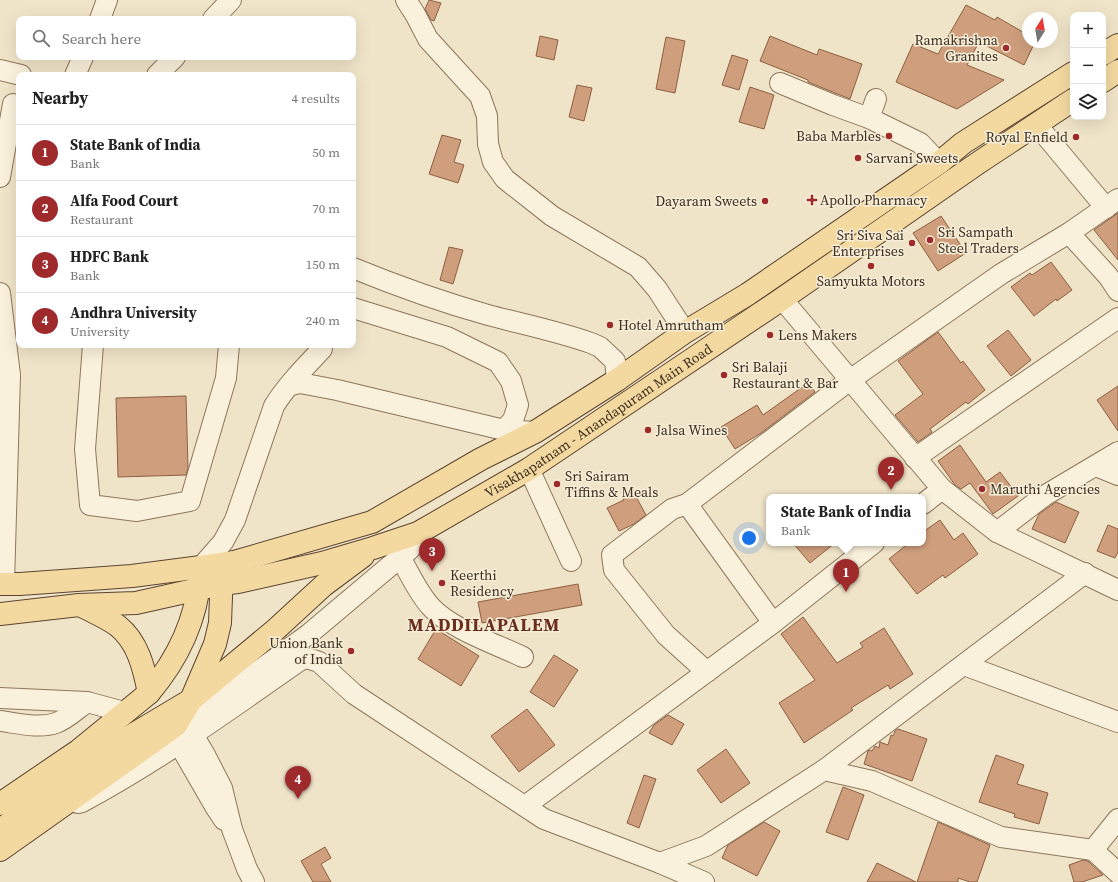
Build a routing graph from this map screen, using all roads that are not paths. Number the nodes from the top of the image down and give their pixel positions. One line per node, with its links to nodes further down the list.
1 (107, 0): 4 (street)
2 (232, 0): 5 (street)
3 (406, 0): 33 (street)
4 (101, 16)
5 (216, 16)
6 (1118, 45): 7 (main road)
7 (1106, 52)
8 (82, 60): 12 (street)
9 (172, 60): 13 (street)
10 (0, 70): 14 (street)
11 (1118, 71): 16 (main road)
12 (76, 72)
13 (160, 72)
14 (16, 74)
15 (1070, 75): 23 (main road, Visakhapatnam - Anandapuram Main Road)
16 (1106, 79)
17 (780, 83): 21 (street)
18 (876, 99): 21 (street)
19 (1070, 102): 22 (main road, Visakhapatnam - Anandapuram Main Road)
20 (13, 104): 24 (street)
21 (869, 118): 23 (street)
22 (1036, 124): 25 (street); 30 (main road, Visakhapatnam - Anandapuram Main Road)
23 (939, 162): 33 (main road, Visakhapatnam - Anandapuram Main Road)
24 (0, 177)
25 (1112, 203): 26 (street)
26 (1069, 232): 28 (street); 39 (street)
27 (356, 269): 38 (street)
28 (1118, 291)
29 (0, 293): 42 (street)
30 (782, 299): 39 (street); 48 (main road, Visakhapatnam - Anandapuram Main Road)
31 (356, 309): 43 (street)
32 (1118, 318): 46 (street)
33 (685, 332): 38 (main road, Visakhapatnam - Anandapuram Main Road)
34 (93, 348): 35 (street)
35 (230, 348)
36 (321, 348): 40 (street)
37 (322, 348): 41 (street)
38 (617, 380): 44 (main road, Visakhapatnam - Anandapuram Main Road)
39 (850, 380): 46 (street); 52 (street)
40 (291, 385): 41 (street); 59 (street)
41 (337, 390): 43 (street)
42 (4, 409): 62 (street)
43 (504, 430): 44 (street)
44 (535, 432): 59 (main road, Visakhapatnam - Anandapuram Main Road)
45 (1118, 452): 47 (street)
46 (915, 458): 50 (street)
47 (1096, 466): 49 (street); 53 (street)
48 (529, 469): 54 (main road, Visakhapatnam - Anandapuram Main Road); 58 (street)
49 (1118, 475)
50 (942, 489): 51 (street); 53 (street)
51 (926, 502)
52 (687, 504): 67 (street); 70 (street)
53 (997, 532): 61 (street)
54 (418, 534): 56 (main road, Visakhapatnam - Anandapuram Main Road); 57 (street)
55 (870, 546): 67 (street)
56 (373, 548): 59 (main road, Visakhapatnam - Anandapuram Main Road); 73 (main road)
57 (400, 557): 68 (street); 78 (street)
58 (571, 561)
59 (222, 563): 60 (main road); 63 (main road); 73 (main road)
60 (201, 568): 62 (main road); 63 (main road)
61 (1085, 573): 64 (street); 69 (street)
62 (2, 584)
63 (199, 589): 65 (main road); 71 (main road)
64 (1118, 590)
65 (79, 605): 66 (main road); 71 (main road)
66 (0, 614)
67 (773, 623): 70 (street)
68 (523, 657)
69 (964, 665): 77 (street); 79 (street)
70 (707, 672): 82 (street)
71 (148, 692): 75 (main road)
72 (0, 698): 74 (street)
73 (191, 700): 78 (street); 81 (main road); 84 (main road)
74 (87, 702): 75 (street); 76 (street)
75 (124, 712): 80 (main road)
76 (0, 721)
77 (1118, 722)
78 (187, 735): 81 (street); 82 (street); 89 (street)
79 (824, 770): 86 (street); 87 (street)
80 (0, 804)
81 (62, 806): 85 (main road)
82 (525, 806): 87 (street)
83 (1118, 819): 86 (street)
84 (0, 830)
85 (0, 850)
86 (1093, 850): 88 (street)
87 (660, 863): 90 (street)
88 (1118, 873)
89 (254, 882)
90 (704, 882)

